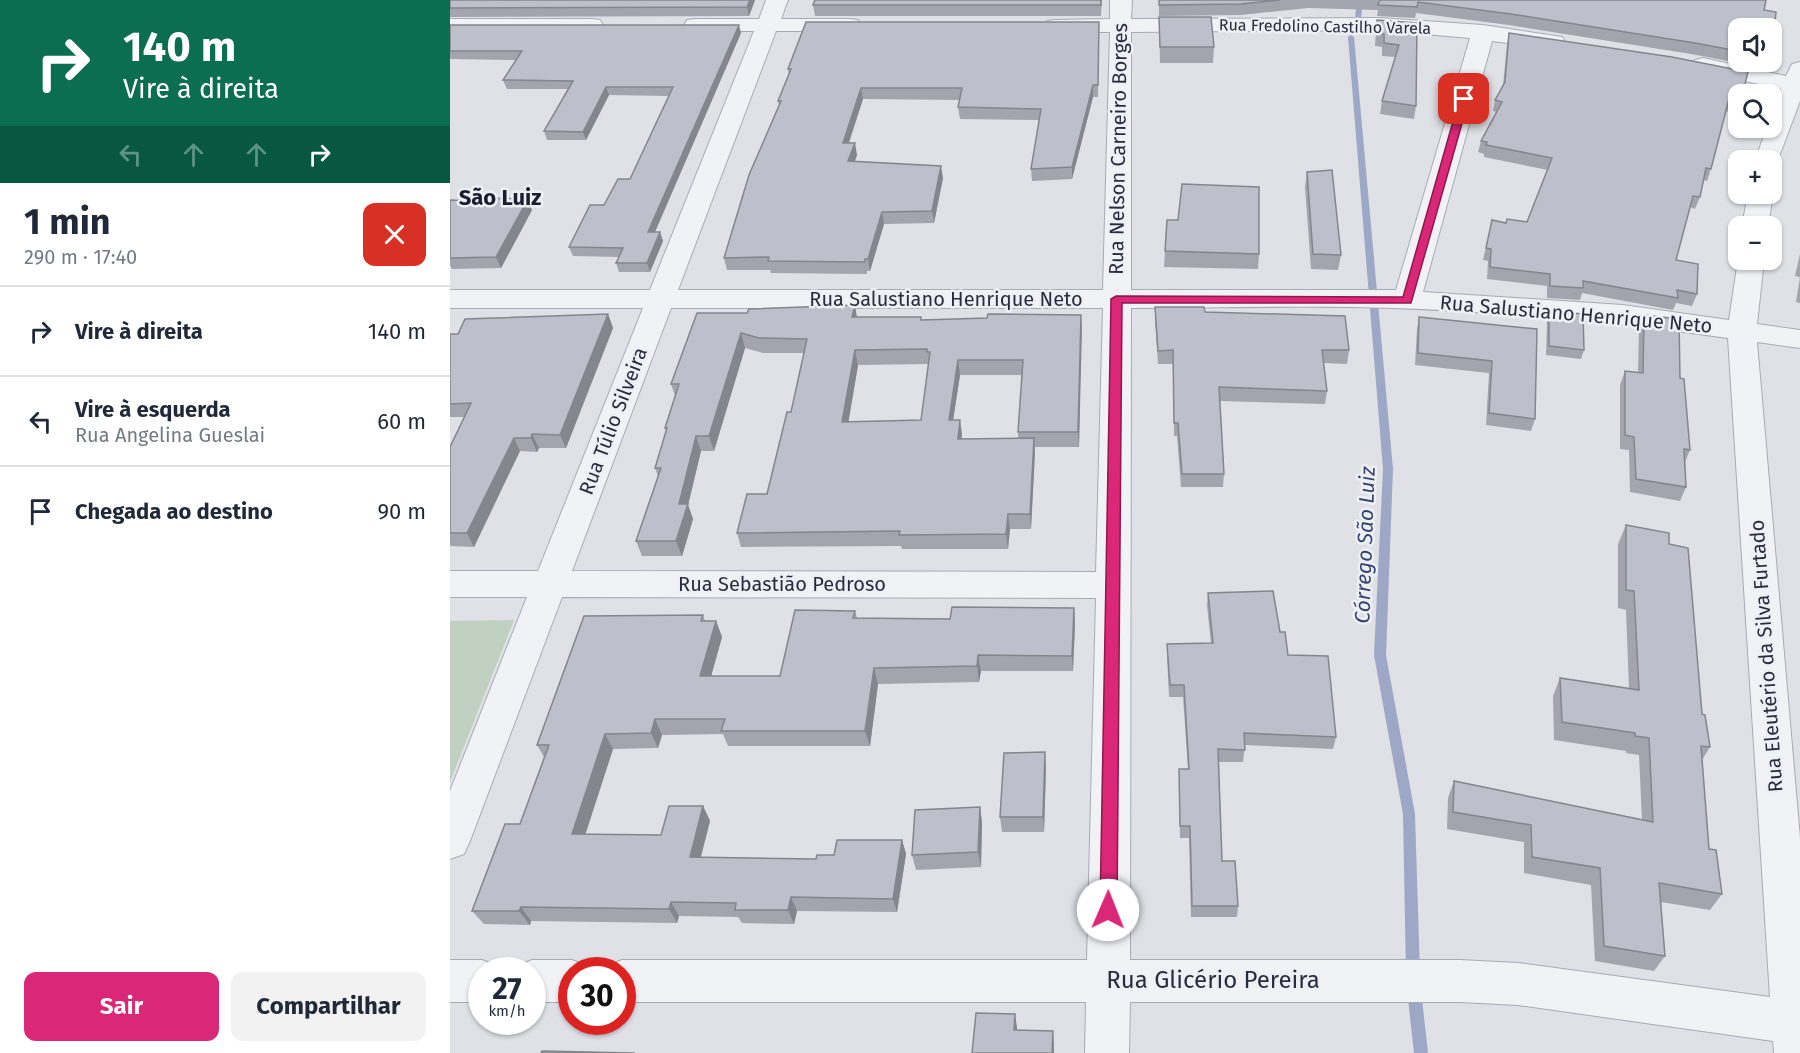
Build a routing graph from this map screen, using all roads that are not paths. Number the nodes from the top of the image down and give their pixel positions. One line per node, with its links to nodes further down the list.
1 (772, 13): 5 (street); 6 (street); 15 (street, Rua Túlio Silveira)
2 (1120, 13): 7 (street, Rua Fredolino Castilho Varela); 8 (street, Rua Fredolino Castilho Varela); 16 (street, Rua Nelson Carneiro Borges)
3 (450, 25): 4 (street)
4 (614, 25)
5 (673, 25)
6 (873, 25)
7 (1038, 26)
8 (1483, 32): 9 (street, Rua Fredolino Castilho Varela); 17 (street)
9 (1575, 45)
10 (1678, 60): 11 (street)
11 (1798, 79): 12 (street)
12 (1771, 150)
13 (1750, 270): 18 (street, Rua Eleutério da Silva Furtado)
14 (450, 299): 15 (street, Rua Salustiano Henrique Neto)
15 (661, 299): 16 (street, Rua Salustiano Henrique Neto); 20 (street, Rua Túlio Silveira)
16 (1116, 299): 17 (street, Rua Salustiano Henrique Neto); 22 (street, Rua Nelson Carneiro Borges)
17 (1400, 300): 18 (street, Rua Salustiano Henrique Neto)
18 (1742, 329): 19 (street, Rua Salustiano Henrique Neto); 28 (street, Rua Eleutério da Silva Furtado)
19 (1800, 339)
20 (550, 583): 21 (street, Rua Sebastião Pedroso); 22 (street, Rua Sebastião Pedroso); 23 (street, Rua Túlio Silveira)
21 (450, 584)
22 (1113, 585): 24 (street, Rua Nelson Carneiro Borges)
23 (450, 841)
24 (1108, 980): 27 (street, Rua Glicério Pereira); 28 (street, Rua Glicério Pereira); 29 (street, Rua Nelson Carneiro Borges)
25 (450, 981): 26 (street)
26 (468, 981)
27 (636, 981)
28 (1797, 1033)
29 (1107, 1053)

